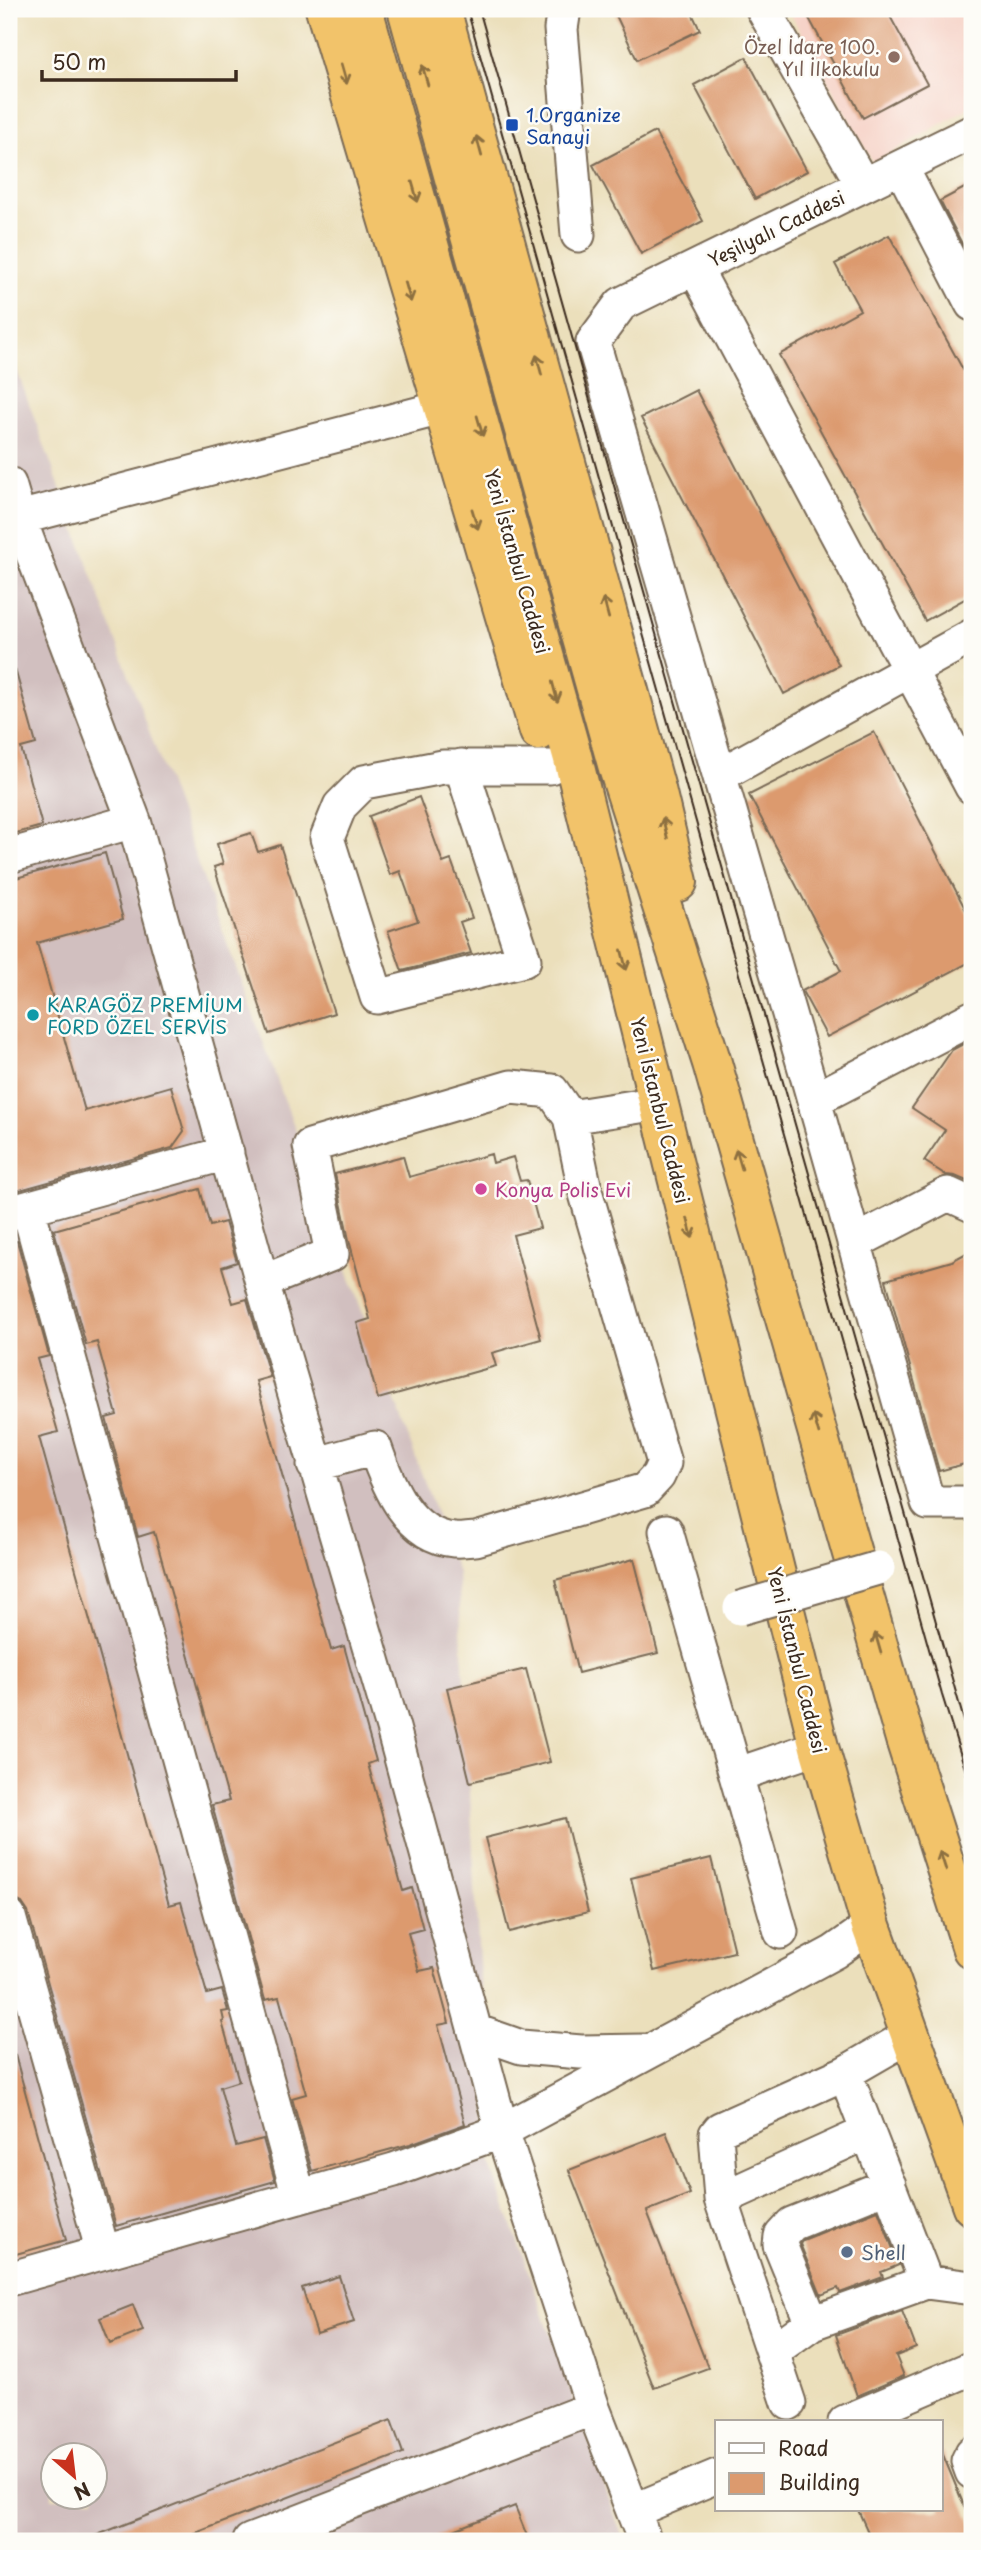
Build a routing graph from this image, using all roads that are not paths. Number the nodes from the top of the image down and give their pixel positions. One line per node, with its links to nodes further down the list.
1 (325, 9): 13 (highway, one-way to 13)
2 (363, 9): 24 (highway, Yeni İstanbul Caddesi, one-way to 24)
3 (407, 9): 26 (highway, one-way to 3)
4 (441, 9): 26 (highway, one-way to 4)
5 (564, 9): 10 (street)
6 (763, 9): 9 (street)
7 (972, 132): 8 (street, Yeşilyalı Caddesi)
8 (901, 167): 9 (street, Yeşilyalı Caddesi); 12 (street)
9 (863, 185): 11 (street, Yeşilyalı Caddesi)
10 (578, 235)
11 (695, 268): 17 (street); 20 (street, Yeşilyalı Caddesi)
12 (972, 304)
13 (441, 408): 15 (street); 19 (highway, one-way to 19)
14 (9, 484): 15 (street)
15 (19, 519): 22 (street)
16 (972, 636): 17 (street)
17 (909, 670): 20 (street); 21 (street)
18 (461, 766): 18 (street); 19 (street)
19 (550, 766): 24 (highway)
20 (720, 775): 27 (street)
21 (972, 787)
22 (134, 821): 23 (street); 30 (street)
23 (9, 856)
24 (612, 914): 28 (highway, Yeni İstanbul Caddesi, one-way to 28)
25 (972, 1018): 27 (street)
26 (712, 1063): 45 (highway, one-way to 26)
27 (814, 1100): 33 (street)
28 (659, 1103): 29 (street); 40 (highway, Yeni İstanbul Caddesi, one-way to 40)
29 (570, 1116): 34 (street); 35 (street)
30 (227, 1153): 32 (street); 34 (street)
31 (972, 1205): 33 (street)
32 (18, 1211): 53 (street)
33 (854, 1243): 36 (street)
34 (262, 1282): 35 (street)
35 (314, 1465): 46 (street)
36 (972, 1501)
37 (666, 1531): 41 (street)
38 (878, 1568): 39 (street, bridge)
39 (740, 1608)
40 (819, 1747): 41 (street); 43 (highway, Yeni İstanbul Caddesi)
41 (736, 1775): 44 (street)
42 (9, 1917): 56 (street)
43 (871, 1926): 47 (highway, Yeni İstanbul Caddesi); 48 (street)
44 (781, 1932)
45 (972, 1949)
46 (475, 2031): 48 (street); 50 (street)
47 (909, 2036): 49 (street); 55 (highway, Yeni İstanbul Caddesi)
48 (650, 2051): 50 (street)
49 (845, 2073): 51 (street); 54 (street)
50 (502, 2131): 53 (street); 64 (street)
51 (869, 2132): 52 (street); 54 (street)
52 (889, 2185): 58 (street); 60 (street)
53 (299, 2197): 56 (street)
54 (721, 2199): 61 (street)
55 (972, 2206)
56 (103, 2252): 57 (street)
57 (9, 2279)
58 (926, 2282): 59 (street); 60 (street)
59 (972, 2288)
60 (812, 2323): 61 (street)
61 (773, 2351): 63 (street)
62 (972, 2368): 65 (street)
63 (789, 2403)
64 (593, 2408): 69 (street); 70 (street)
65 (850, 2420)
66 (972, 2453): 67 (street)
67 (972, 2472)
68 (715, 2477): 69 (street)
69 (639, 2526)
70 (250, 2541)

